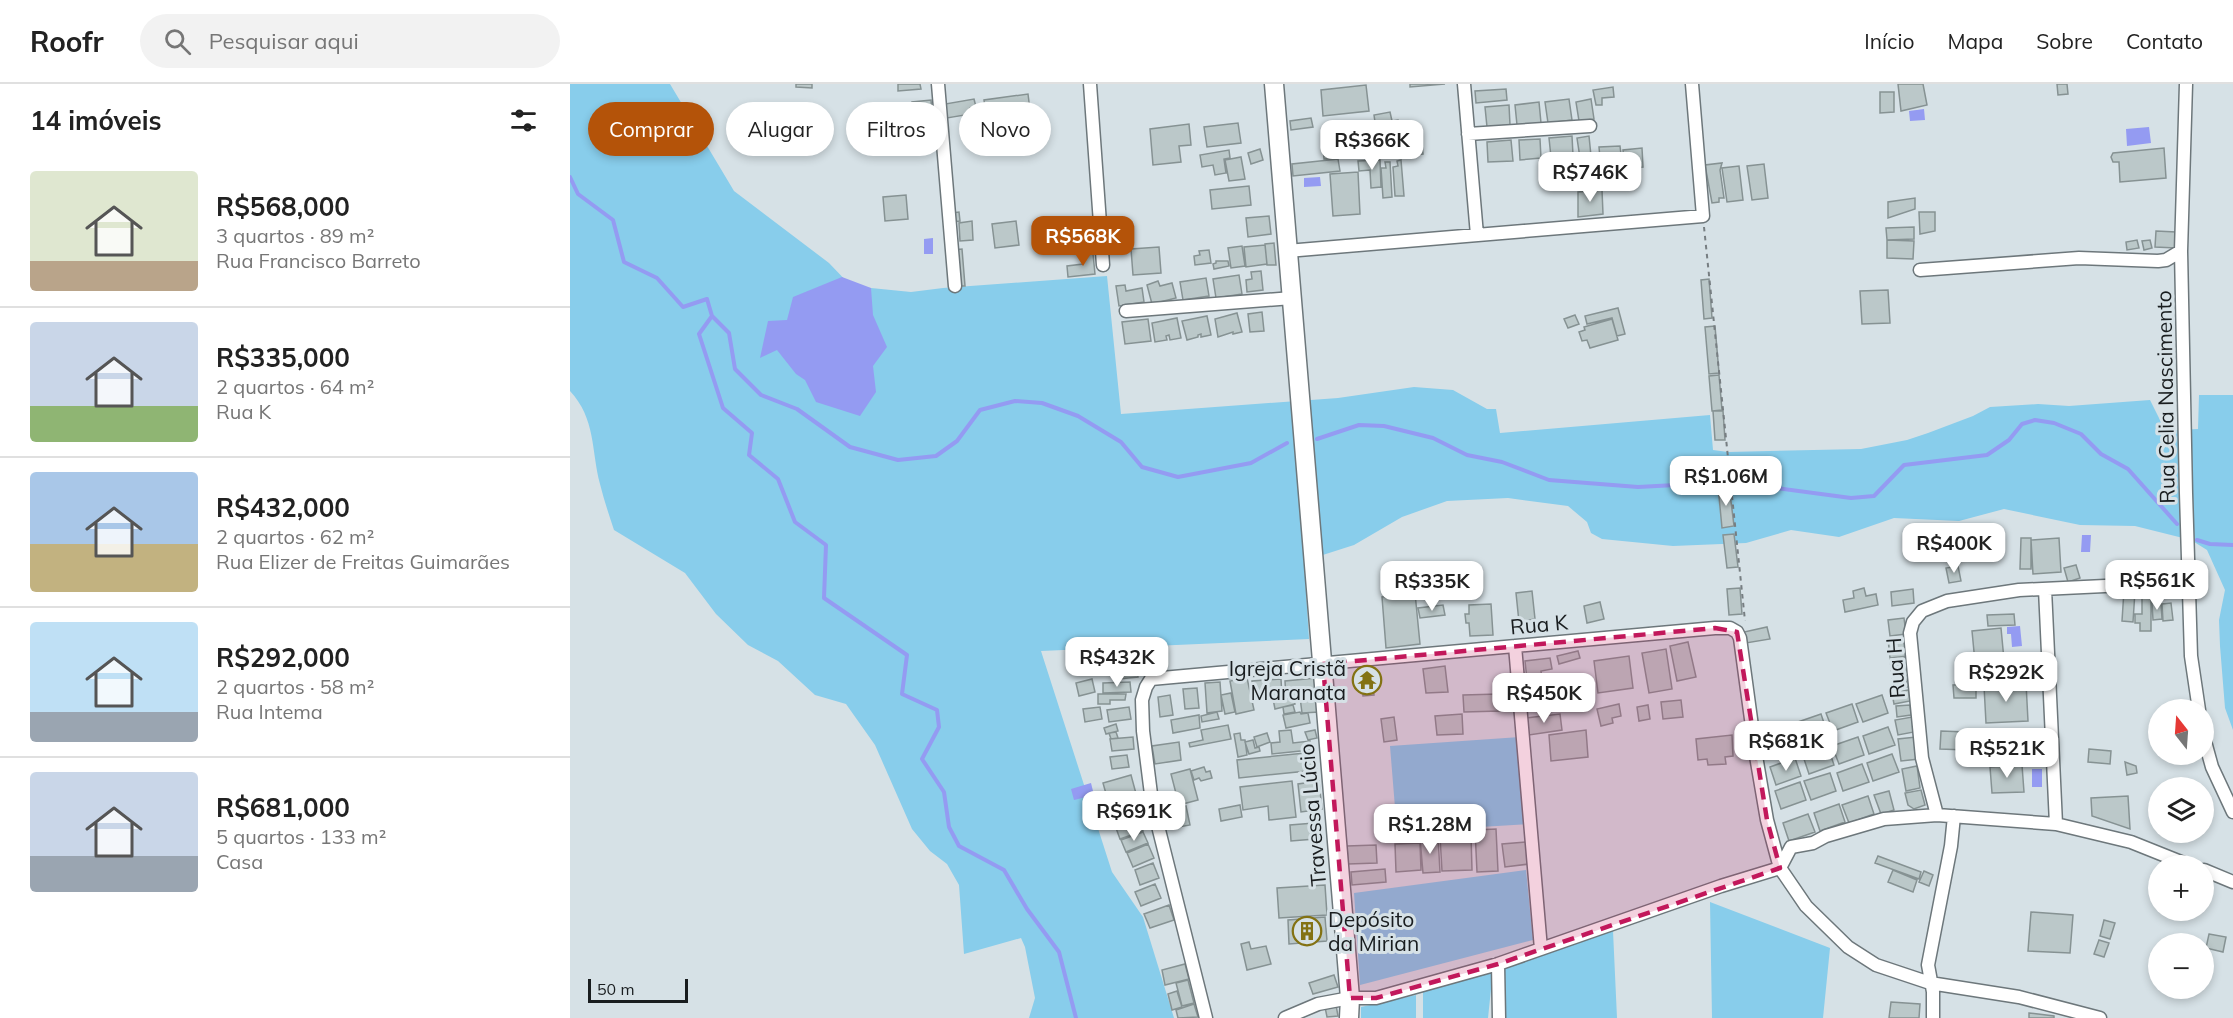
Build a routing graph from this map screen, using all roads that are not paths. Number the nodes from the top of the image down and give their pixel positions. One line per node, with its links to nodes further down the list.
1 (938, 84): 14 (street)
2 (1090, 84): 12 (street)
3 (1274, 84): 11 (street, Travessa Lúcio)
4 (1464, 84): 8 (street)
5 (1692, 84): 9 (street)
6 (2187, 84): 10 (street, Rua Celia Nascimento)
7 (1590, 126): 8 (street)
8 (1468, 134): 9 (street)
9 (1477, 235): 11 (street)
10 (2181, 250): 13 (street); 17 (street, Rua Celia Nascimento)
11 (1287, 251): 15 (street, Travessa Lúcio)
12 (1103, 265)
13 (1920, 270)
14 (955, 286)
15 (1292, 298): 16 (street); 20 (street, Travessa Lúcio)
16 (1126, 311)
17 (2188, 582): 18 (street, Rua H); 21 (street, Rua Celia Nascimento)
18 (2045, 589): 24 (street, Rua H); 26 (street)
19 (1515, 646): 20 (street, Rua K); 28 (street, Rua K); 31 (street)
20 (1323, 664): 34 (street, Travessa Lúcio); 35 (street, Rua K)
21 (2198, 699)
22 (2211, 765): 23 (street)
23 (2233, 812)
24 (1937, 815): 25 (street); 28 (street)
25 (1954, 816): 26 (street); 33 (street)
26 (2056, 824): 27 (street)
27 (2164, 855)
28 (1780, 868): 31 (street); 33 (street)
29 (2214, 874): 30 (street)
30 (2233, 882)
31 (1541, 949): 32 (street)
32 (1498, 964): 34 (street); 38 (street)
33 (1930, 983): 39 (street); 40 (street)
34 (1350, 998): 36 (street); 37 (street, Travessa Lúcio)
35 (1206, 1018)
36 (1285, 1018)
37 (1349, 1018)
38 (1498, 1018)
39 (1933, 1018)
40 (2097, 1018)

